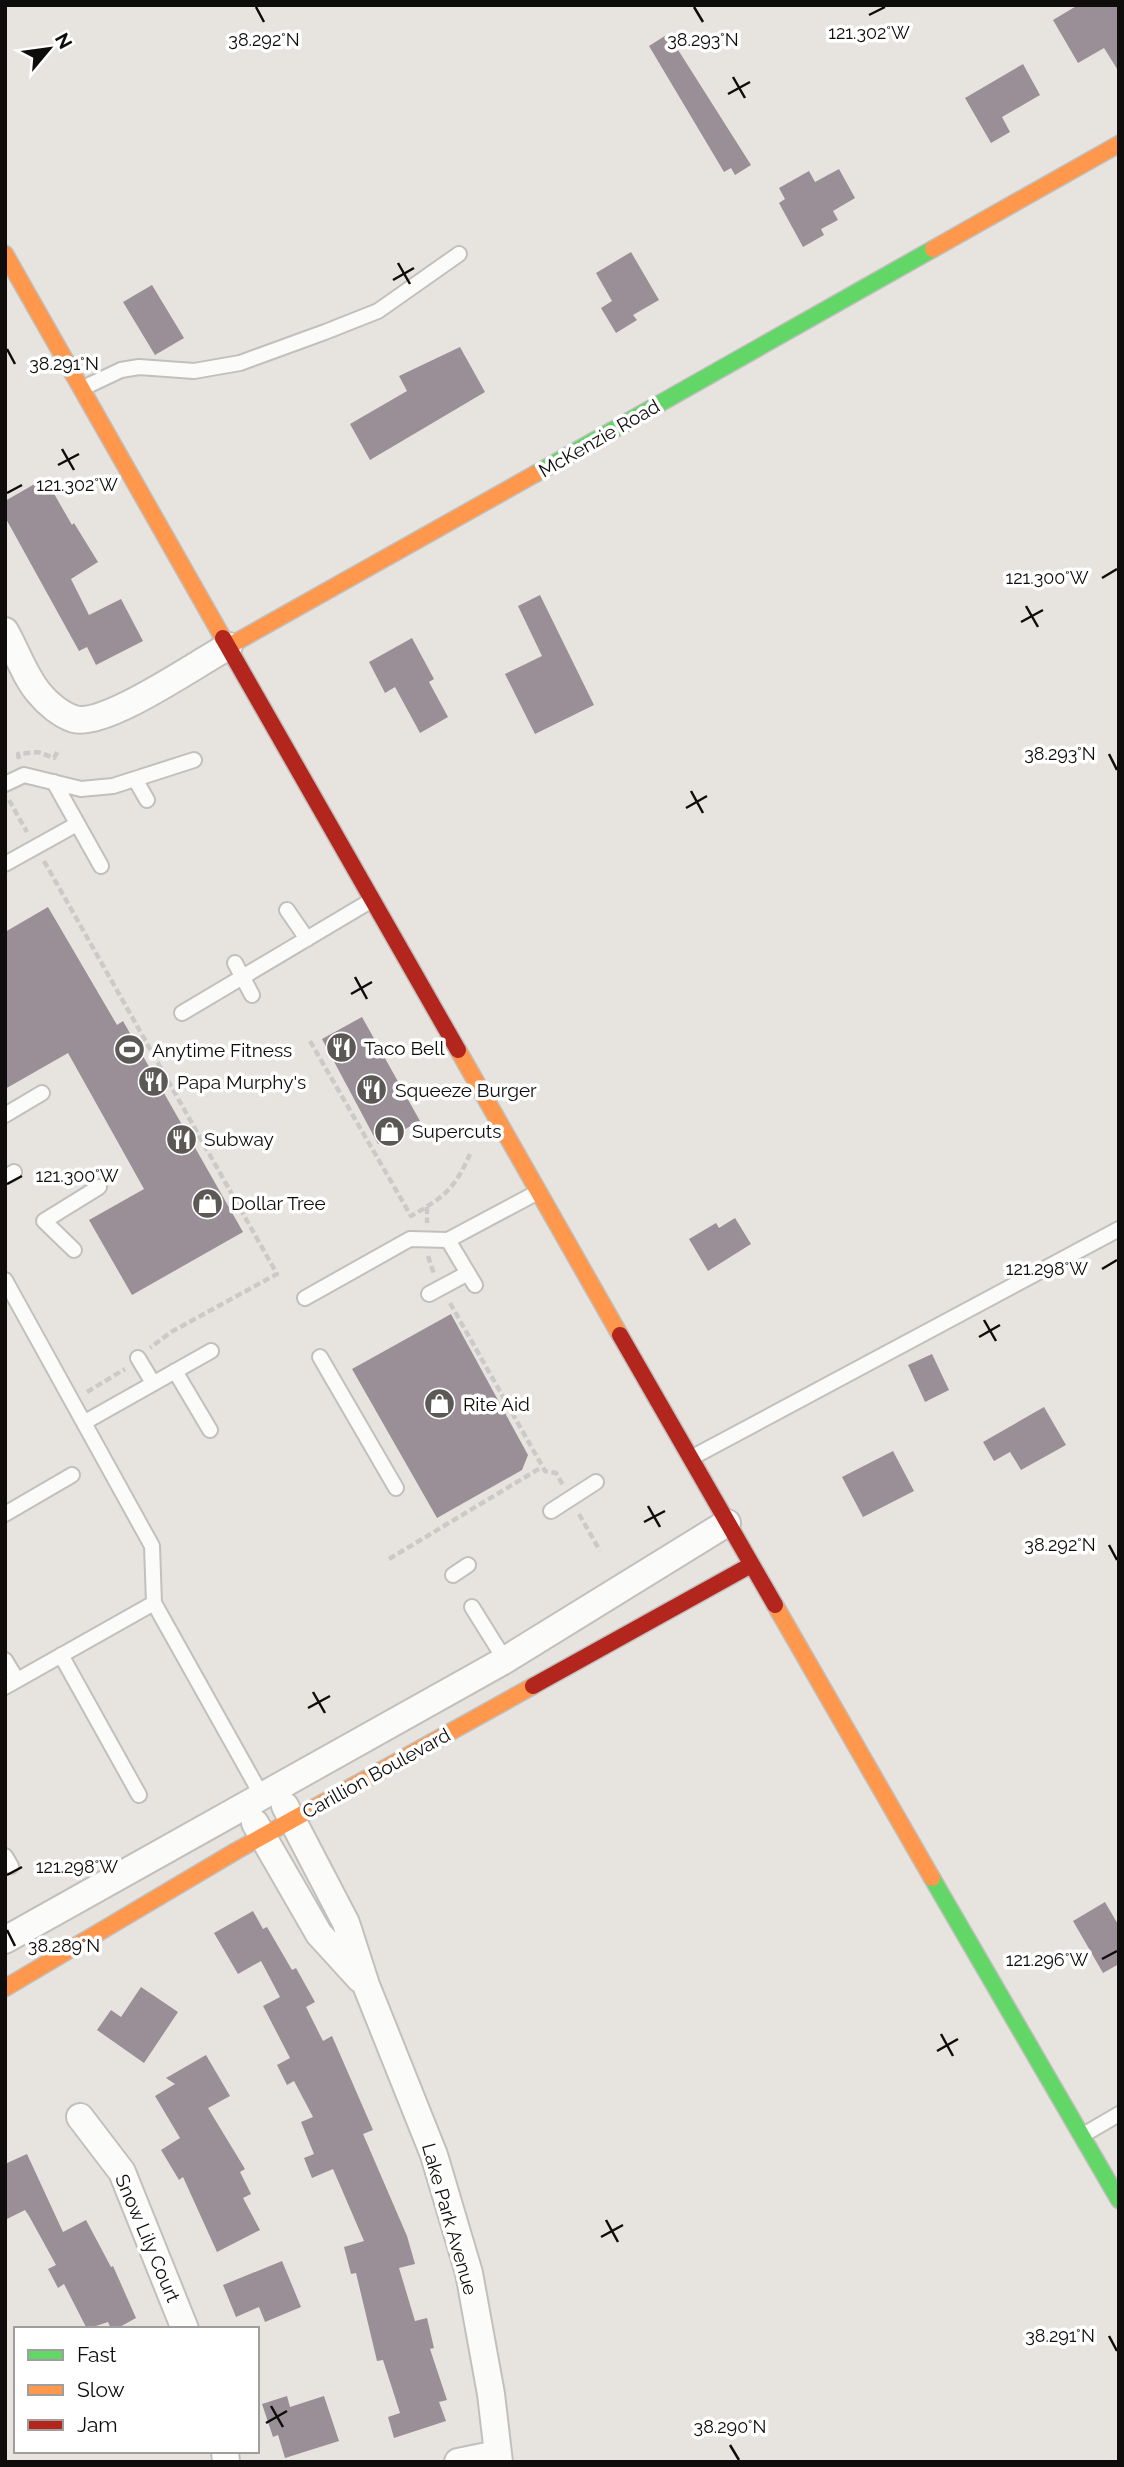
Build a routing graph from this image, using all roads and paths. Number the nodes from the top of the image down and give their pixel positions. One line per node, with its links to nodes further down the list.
1 (1119, 144): 6 (main road, McKenzie Road)
2 (5, 254): 4 (main road)
3 (459, 254): 4 (lane)
4 (82, 389): 6 (main road)
5 (5, 631): 6 (street, McKenzie Road)
6 (229, 646): 18 (main road)
7 (58, 749): 9 (path)
8 (194, 760): 10 (lane)
9 (19, 777): 11 (lane); 12 (lane); 15 (path)
10 (135, 779): 11 (lane); 13 (lane)
11 (54, 782): 14 (lane)
12 (5, 785)
13 (147, 800)
14 (78, 824): 15 (lane); 17 (lane)
15 (36, 847): 16 (lane); 43 (path)
16 (5, 864)
17 (101, 866)
18 (373, 900): 20 (lane); 30 (main road)
19 (287, 910): 20 (lane)
20 (307, 939): 22 (lane)
21 (235, 963): 22 (lane)
22 (243, 978): 23 (lane); 24 (lane)
23 (252, 995)
24 (182, 1013)
25 (310, 1041): 31 (path)
26 (42, 1093): 27 (lane)
27 (5, 1115)
28 (470, 1154): 31 (path)
29 (99, 1187): 36 (lane)
30 (539, 1192): 35 (lane); 49 (main road)
31 (427, 1207): 34 (path)
32 (1119, 1229): 49 (lane)
33 (383, 1237): 37 (lane)
34 (427, 1240): 35 (lane); 37 (lane); 39 (path)
35 (448, 1240): 39 (lane)
36 (74, 1250)
37 (390, 1250): 40 (lane)
38 (5, 1280): 46 (lane)
39 (435, 1291): 50 (path)
40 (304, 1298)
41 (211, 1351): 44 (lane)
42 (320, 1357): 53 (lane)
43 (138, 1358): 45 (lane); 46 (path)
44 (174, 1371): 45 (lane); 48 (lane)
45 (153, 1383): 47 (lane)
46 (73, 1400): 47 (lane)
47 (85, 1422): 63 (lane)
48 (210, 1430)
49 (690, 1459): 57 (main road)
50 (542, 1467): 54 (path); 59 (path)
51 (72, 1475): 56 (lane)
52 (596, 1482): 54 (lane)
53 (396, 1488)
54 (571, 1499): 55 (lane); 58 (path)
55 (551, 1511)
56 (5, 1514)
57 (727, 1523): 60 (main road); 67 (street, Carillion Boulevard)
58 (600, 1551)
59 (389, 1559)
60 (751, 1565): 71 (main road, Carillion Boulevard); 78 (main road)
61 (468, 1566): 62 (lane)
62 (453, 1575)
63 (154, 1603): 65 (lane); 70 (lane)
64 (472, 1607): 67 (lane)
65 (61, 1655): 68 (lane); 69 (lane)
66 (5, 1660): 68 (lane)
67 (505, 1660): 70 (street, Carillion Boulevard)
68 (11, 1684)
69 (139, 1795)
70 (261, 1797): 71 (street, Lake Park Avenue); 72 (street, Lake Park Avenue); 73 (street, Carillion Boulevard)
71 (293, 1820): 72 (main road, Carillion Boulevard); 74 (street, Lake Park Avenue)
72 (263, 1836): 74 (street, Lake Park Avenue); 75 (main road, Carillion Boulevard)
73 (5, 1940)
74 (366, 1985): 81 (street, Lake Park Avenue)
75 (5, 1988)
76 (1119, 2114): 78 (lane)
77 (80, 2117): 80 (street, Snow Lily Court)
78 (1082, 2136): 79 (main road)
79 (1119, 2200)
80 (184, 2327)
81 (498, 2458): 82 (street)
82 (458, 2462)

